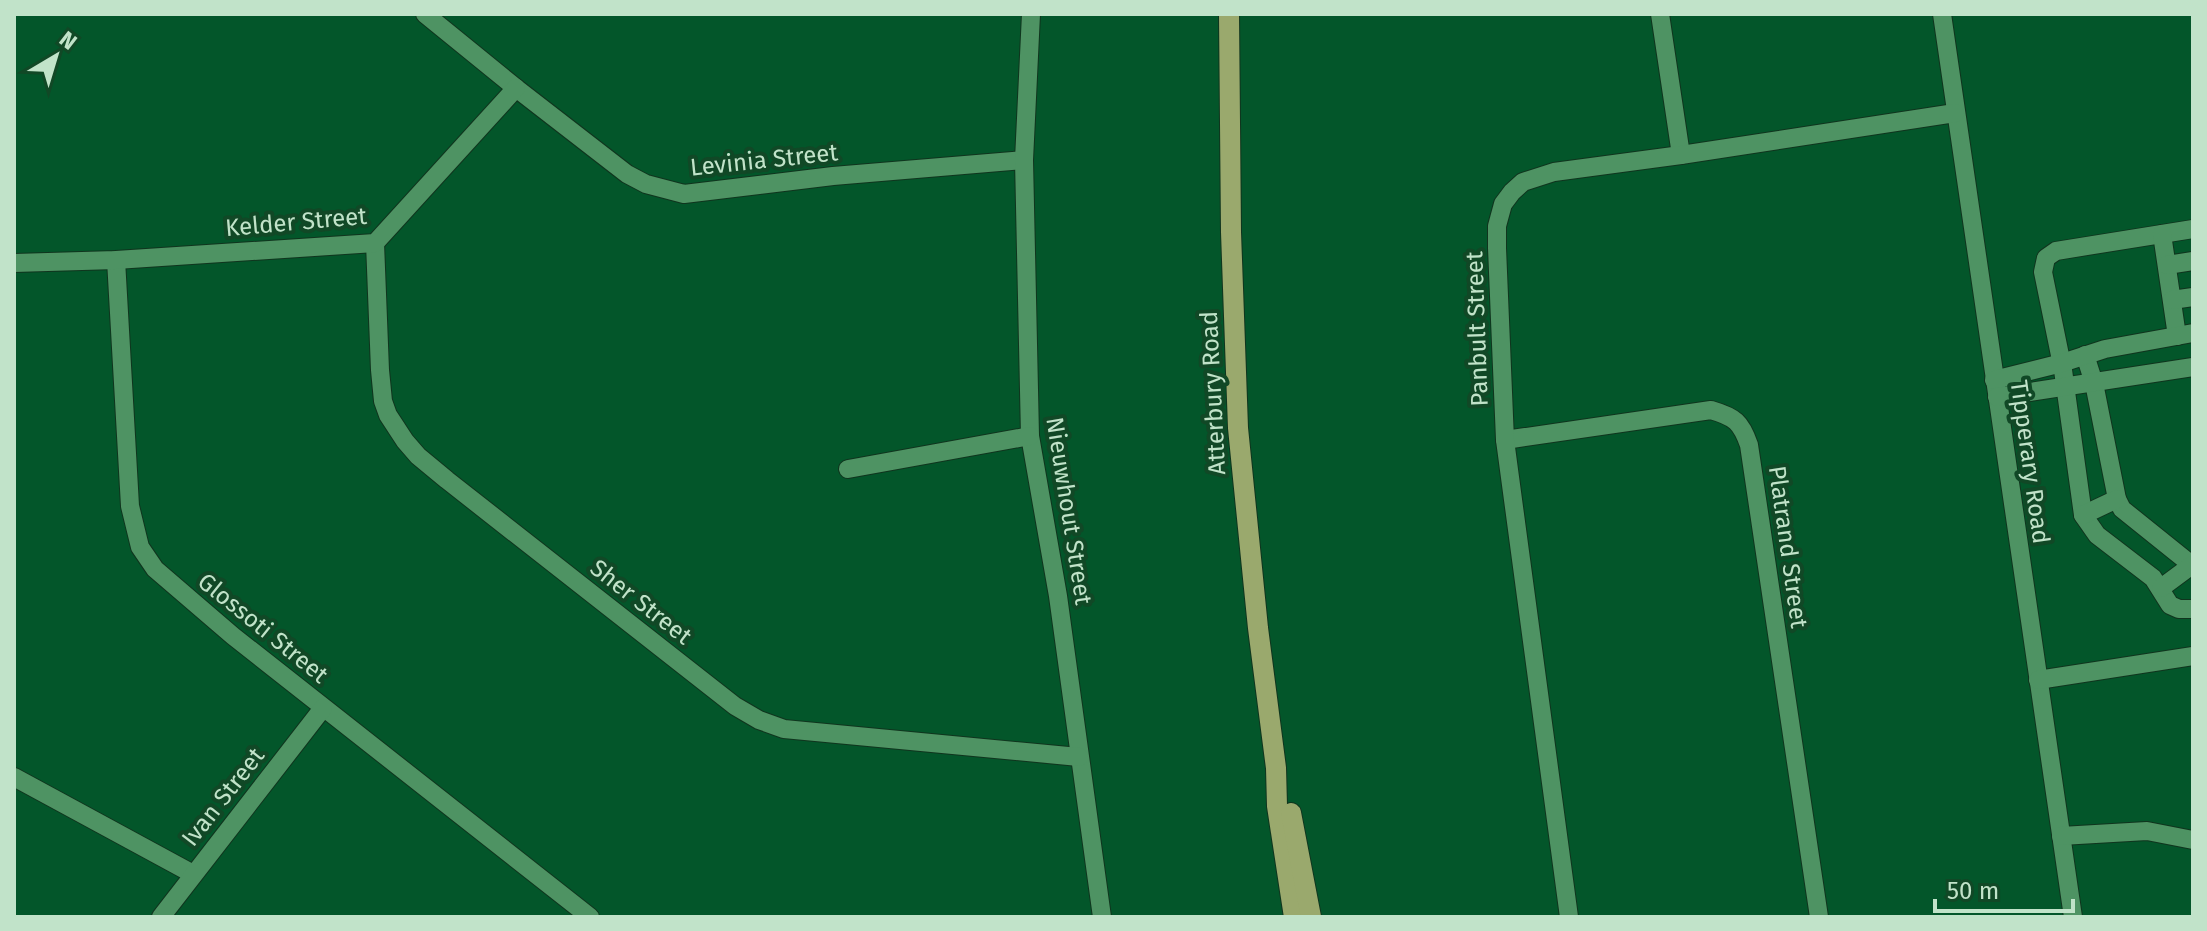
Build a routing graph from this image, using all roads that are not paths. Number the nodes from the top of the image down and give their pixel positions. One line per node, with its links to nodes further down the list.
1 (425, 14): 6 (street, Levinia Street)
2 (1031, 14): 9 (street, Nieuwhout Street)
3 (1229, 14): 38 (main road, Atterbury Road)
4 (1660, 14): 8 (street)
5 (1942, 14): 7 (street, Tipperary Road)
6 (516, 88): 9 (street, Levinia Street); 12 (street, Kelder Street)
7 (1955, 113): 8 (street, Panbult Street); 25 (street, Tipperary Road)
8 (1681, 155): 27 (street, Panbult Street)
9 (1024, 160): 26 (street, Nieuwhout Street)
10 (2193, 229): 11 (street)
11 (2162, 234): 16 (street); 21 (street)
12 (375, 243): 13 (street, Kelder Street); 37 (street, Sher Street)
13 (116, 260): 15 (street, Kelder Street); 36 (street, Glossoti Street)
14 (2193, 261): 16 (street)
15 (14, 263)
16 (2167, 265): 18 (street)
17 (2193, 297): 18 (street)
18 (2172, 300): 19 (street)
19 (2185, 334): 20 (street)
20 (2085, 355): 21 (street); 23 (street)
21 (2062, 363): 24 (street); 25 (street)
22 (2193, 367): 23 (street)
23 (2094, 383): 24 (street); 29 (street)
24 (2065, 386): 25 (street); 30 (street)
25 (1995, 388): 35 (street, Tipperary Road)
26 (1030, 436): 28 (street); 37 (street, Nieuwhout Street)
27 (1505, 440): 48 (street, Panbult Street); 49 (street, Platrand Street)
28 (848, 469)
29 (2117, 499): 30 (street); 31 (street)
30 (2083, 515): 32 (street)
31 (2192, 566): 32 (street)
32 (2161, 588): 33 (street)
33 (2193, 609)
34 (2193, 656): 35 (street)
35 (2038, 680): 40 (street, Tipperary Road)
36 (323, 708): 42 (street, Ivan Street); 44 (street, Glossoti Street)
37 (1079, 757): 45 (street, Nieuwhout Street)
38 (1276, 768): 46 (main road, Atterbury Road); 47 (main road, Atterbury Road)
39 (14, 777): 42 (street)
40 (2061, 836): 41 (street); 50 (street, Tipperary Road)
41 (2193, 840)
42 (193, 874): 43 (street, Ivan Street)
43 (161, 917)
44 (590, 917)
45 (1102, 917)
46 (1294, 917)
47 (1311, 917)
48 (1569, 917)
49 (1819, 917)
50 (2073, 917)

